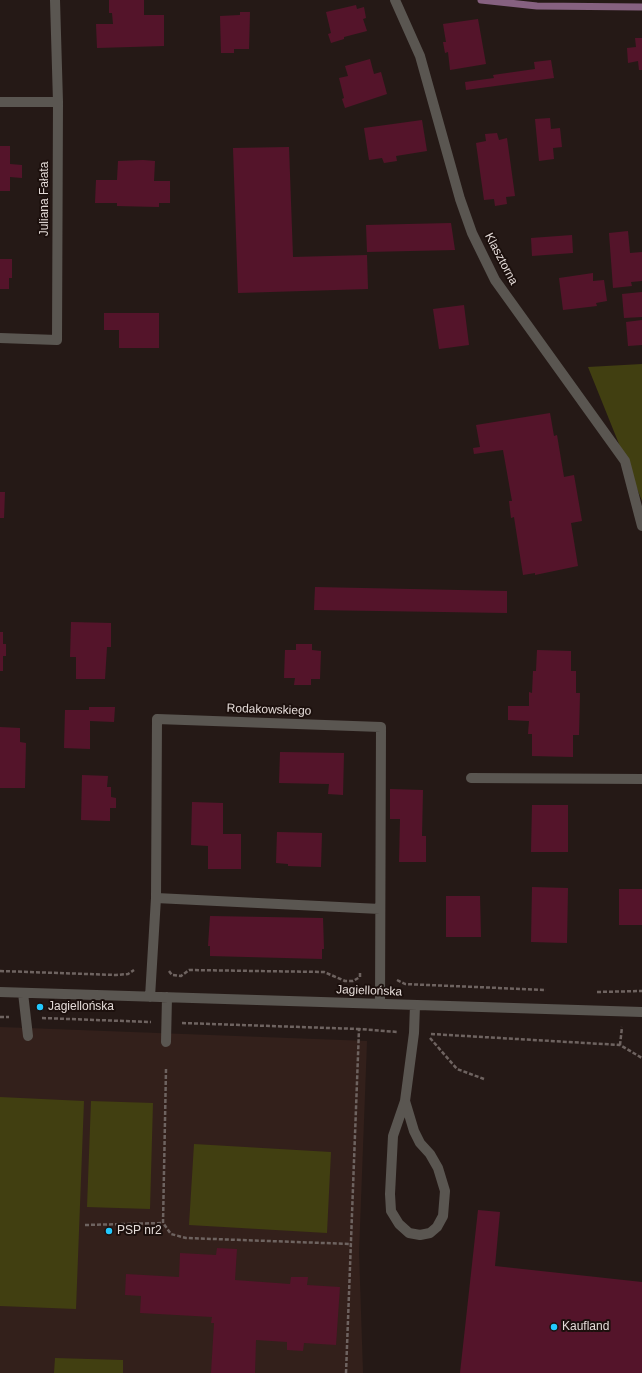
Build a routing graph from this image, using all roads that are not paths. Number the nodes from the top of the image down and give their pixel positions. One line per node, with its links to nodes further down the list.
1 (55, 0): 4 (street, Juliana Fałata)
2 (395, 0): 6 (street, Klasztorna)
3 (0, 102): 4 (street)
4 (58, 102): 5 (street, Juliana Fałata)
5 (0, 338)
6 (642, 526)
7 (471, 778): 8 (street)
8 (642, 779)
9 (156, 898): 10 (street); 10 (street, Rodakowskiego); 13 (street, Rodakowskiego)
10 (380, 909): 15 (street, Rodakowskiego)
11 (0, 992): 12 (street, Jagiellońska)
12 (23, 993): 13 (street, Jagiellońska); 18 (street)
13 (150, 997): 14 (street, Jagiellońska)
14 (167, 998): 15 (street, Jagiellońska); 19 (street)
15 (380, 1004): 16 (street, Jagiellońska)
16 (415, 1006): 17 (street, Jagiellońska); 20 (street)
17 (642, 1012)
18 (28, 1036)
19 (166, 1042)
20 (405, 1101): 20 (street)

